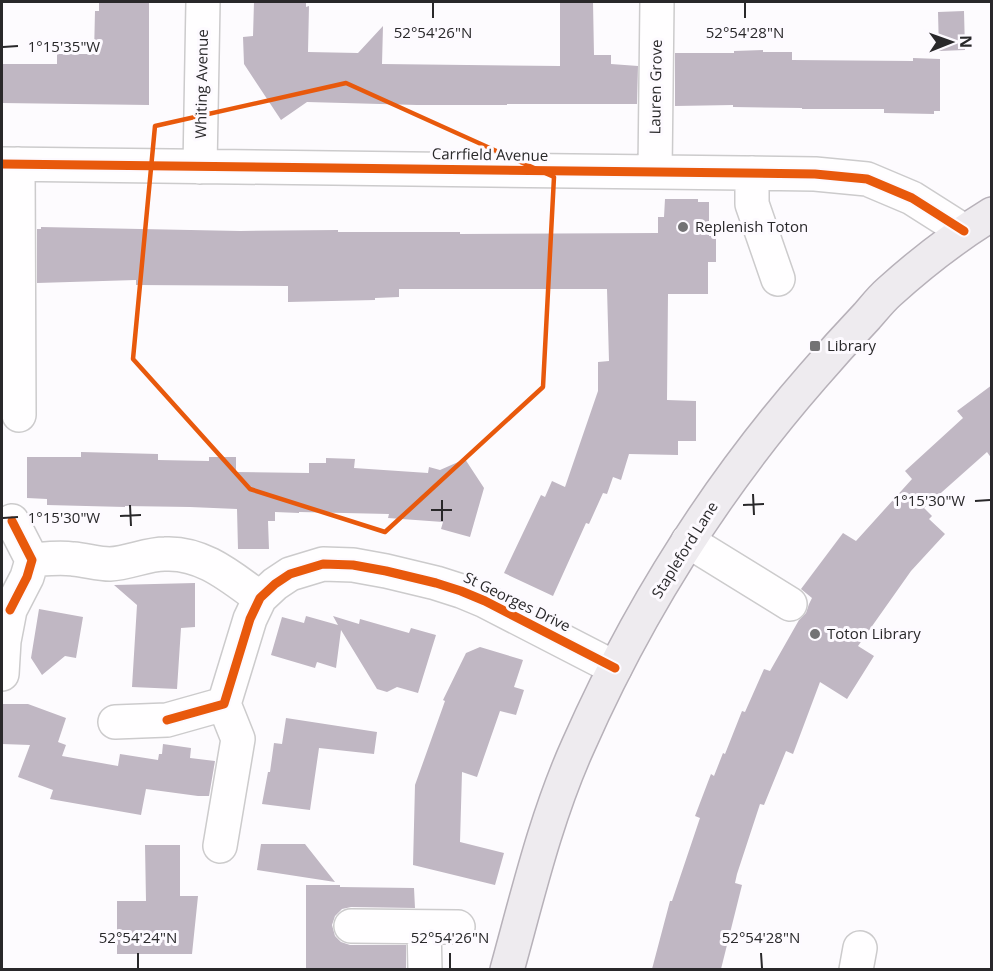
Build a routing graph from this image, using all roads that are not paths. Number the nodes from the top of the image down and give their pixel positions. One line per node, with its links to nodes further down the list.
1 (203, 2): 4 (street, Whiting Avenue)
2 (657, 2): 5 (street, Lauren Grove)
3 (10, 164): 4 (street, Carrfield Avenue); 10 (street)
4 (200, 167): 5 (street, Carrfield Avenue)
5 (655, 172): 6 (street, Carrfield Avenue)
6 (752, 173): 8 (street, Carrfield Avenue); 9 (street)
7 (992, 214): 8 (main road, Stapleford Lane)
8 (964, 231): 12 (main road, Stapleford Lane)
9 (778, 279)
10 (19, 415)
11 (12, 521): 13 (street)
12 (688, 541): 15 (street); 16 (main road, Stapleford Lane)
13 (32, 560): 14 (street); 17 (street)
14 (261, 598): 16 (street, St Georges Drive); 18 (street, St Georges Drive)
15 (790, 604)
16 (615, 668): 25 (main road, Stapleford Lane)
17 (2, 674)
18 (224, 704): 19 (street); 20 (street)
19 (115, 722)
20 (220, 846)
21 (351, 926): 22 (street)
22 (424, 927): 23 (street); 24 (street)
23 (458, 927)
24 (425, 969)
25 (507, 969)

